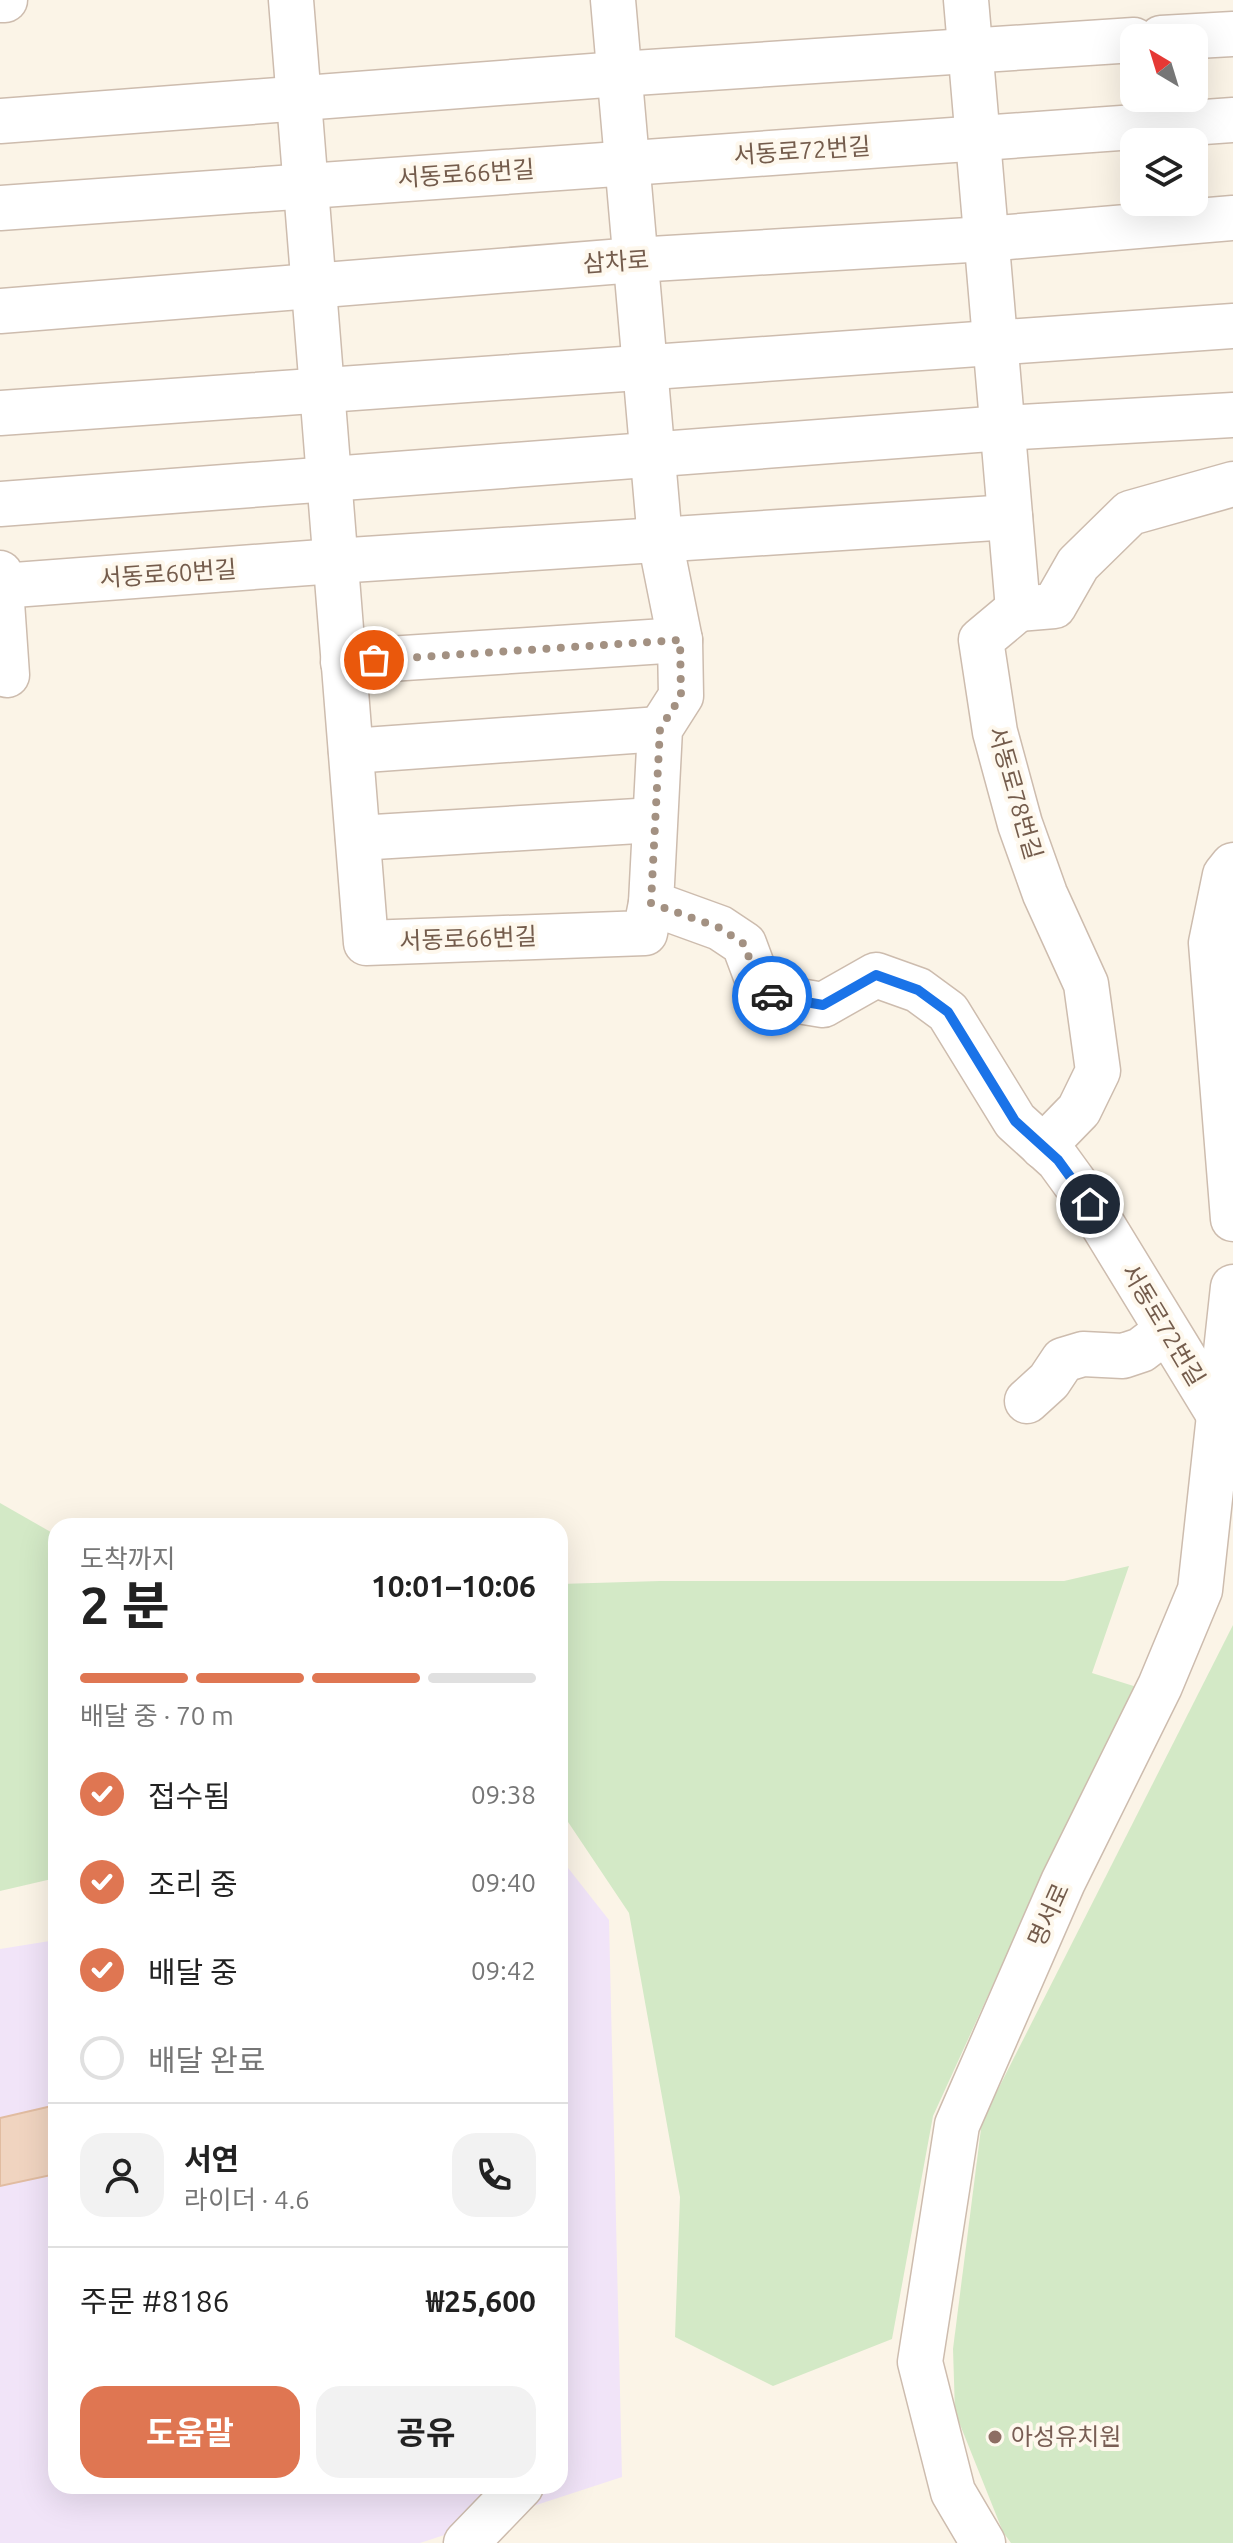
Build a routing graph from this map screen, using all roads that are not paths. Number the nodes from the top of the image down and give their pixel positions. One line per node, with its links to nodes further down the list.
1 (291, 0): 9 (street, 서동로66번길)
2 (613, 0): 8 (street)
3 (966, 0): 7 (street)
4 (1233, 34): 5 (street)
5 (1208, 35)
6 (1120, 41): 7 (street)
7 (970, 49): 8 (street); 12 (street)
8 (619, 74): 9 (street); 13 (street)
9 (298, 98): 11 (street); 14 (street, 서동로66번길)
10 (1233, 120): 12 (street)
11 (0, 121)
12 (978, 138): 13 (street, 서동로72번길); 17 (street)
13 (627, 163): 14 (street, 서동로66번길); 18 (street)
14 (305, 185): 15 (street); 19 (street, 서동로66번길)
15 (0, 208)
16 (1233, 218): 17 (street, 삼차로)
17 (986, 239): 18 (street, 삼차로); 22 (street)
18 (635, 260): 19 (street, 삼차로); 23 (street)
19 (313, 286): 20 (street, 삼차로); 24 (street, 서동로66번길)
20 (0, 311)
21 (1233, 326): 22 (street)
22 (995, 341): 23 (street); 27 (street)
23 (645, 368): 24 (street); 28 (street)
24 (321, 388): 25 (street); 29 (street, 서동로66번길)
25 (0, 413)
26 (1233, 415): 27 (street)
27 (1003, 428): 28 (street); 32 (street)
28 (652, 455): 29 (street); 33 (street)
29 (329, 481): 31 (street); 34 (street, 서동로66번길)
30 (1233, 484): 37 (street)
31 (0, 504)
32 (1010, 517): 33 (street); 37 (street)
33 (660, 540): 34 (street); 38 (street)
34 (335, 561): 36 (street, 서동로60번길); 39 (street, 서동로66번길)
35 (0, 573): 36 (street)
36 (0, 586): 40 (street)
37 (1018, 609): 47 (street, 서동로78번길)
38 (680, 640): 39 (street); 41 (street)
39 (343, 662): 42 (street, 서동로66번길)
40 (7, 675)
41 (660, 729): 42 (street); 43 (street)
42 (351, 751): 44 (street, 서동로66번길)
43 (654, 820): 44 (street); 46 (street)
44 (358, 838): 46 (street, 서동로66번길)
45 (1233, 865): 48 (street)
46 (651, 903): 47 (street, 서동로72번길)
47 (1043, 1147): 50 (street, 서동로72번길)
48 (1233, 1219)
49 (1233, 1287): 52 (street, 명서로)
50 (1166, 1331): 51 (street); 52 (street, 서동로72번길)
51 (1027, 1401)
52 (1219, 1415): 55 (street, 명서로)
53 (513, 2494): 54 (street)
54 (466, 2543)
55 (983, 2543)

